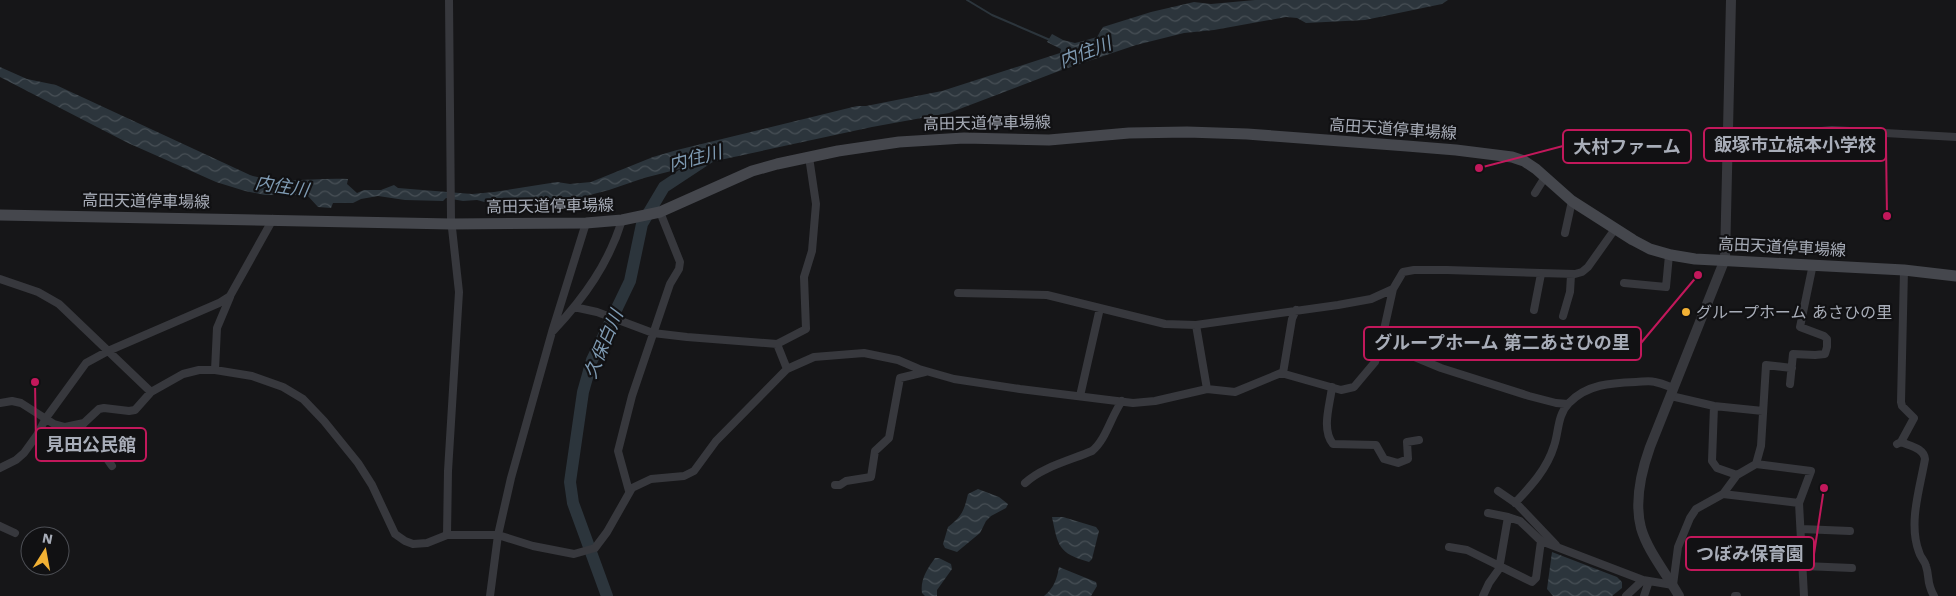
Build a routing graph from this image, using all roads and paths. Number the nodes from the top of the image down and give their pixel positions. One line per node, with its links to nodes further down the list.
1 (449, 0): 13 (street)
2 (1731, 0): 3 (street)
3 (1729, 131): 4 (street); 18 (street)
4 (1956, 137)
5 (809, 157): 6 (main road, 高田天道停車場線); 9 (main road, 高田天道停車場線); 38 (street)
6 (1545, 177): 7 (street); 8 (main road, 高田天道停車場線)
7 (1535, 192)
8 (1572, 201): 15 (main road, 高田天道停車場線); 16 (street)
9 (660, 212): 12 (main road, 高田天道停車場線); 36 (street)
10 (0, 214): 11 (main road, 高田天道停車場線)
11 (272, 220): 13 (main road, 高田天道停車場線); 28 (street)
12 (622, 220): 14 (main road, 高田天道停車場線); 29 (street)
13 (451, 221): 14 (main road, 高田天道停車場線); 76 (street)
14 (586, 223): 35 (street)
15 (1615, 229): 17 (main road, 高田天道停車場線); 22 (street)
16 (1565, 233)
17 (1669, 255): 18 (main road, 高田天道停車場線); 25 (street)
18 (1725, 259): 19 (main road, 高田天道停車場線); 49 (street)
19 (1813, 264): 20 (main road, 高田天道停車場線); 40 (street)
20 (1904, 270): 23 (main road, 高田天道停車場線); 93 (street)
21 (1542, 274): 22 (street); 26 (street); 32 (street)
22 (1572, 275): 33 (street)
23 (1956, 276)
24 (0, 279): 39 (street)
25 (1624, 283)
26 (1394, 289): 31 (street); 37 (street)
27 (958, 293): 30 (street)
28 (230, 296): 39 (street); 42 (street)
29 (574, 306): 35 (street); 36 (street)
30 (1100, 308): 34 (street); 50 (street)
31 (1296, 310): 34 (street); 44 (street)
32 (1534, 310)
33 (1562, 316)
34 (1196, 325): 47 (street)
35 (552, 332): 77 (street)
36 (653, 334): 38 (street); 65 (street)
37 (1381, 343): 46 (street); 53 (street)
38 (777, 344): 41 (street)
39 (108, 351): 48 (street); 56 (street)
40 (1792, 368): 45 (street); 55 (street)
41 (787, 369): 43 (street); 65 (street)
42 (215, 370): 48 (street); 76 (street)
43 (927, 371): 50 (street); 64 (street)
44 (1283, 373): 46 (street); 47 (street)
45 (1790, 384)
46 (1332, 387): 58 (street)
47 (1207, 389): 51 (street)
48 (151, 392): 57 (street)
49 (1672, 392): 53 (street); 54 (street); 86 (street)
50 (1080, 396): 51 (street)
51 (1122, 401): 63 (street)
52 (0, 403): 56 (street)
53 (1568, 404): 68 (street)
54 (1714, 406): 55 (street); 62 (street)
55 (1763, 411): 59 (street)
56 (46, 418): 57 (street); 61 (street)
57 (77, 425): 60 (street)
58 (1420, 440)
59 (1756, 464): 62 (street); 69 (street)
60 (112, 466)
61 (0, 468)
62 (1737, 475): 67 (street)
63 (1026, 484)
64 (835, 485)
65 (629, 490): 77 (street)
66 (1498, 491): 68 (street)
67 (1723, 494): 69 (street); 86 (street)
68 (1515, 503): 79 (street)
69 (1799, 503): 73 (street)
70 (1488, 513): 71 (street)
71 (1508, 517): 78 (street); 83 (street)
72 (0, 526): 75 (street)
73 (1801, 529): 74 (street); 82 (street)
74 (1850, 531)
75 (15, 533)
76 (447, 535): 77 (street)
77 (498, 535): 87 (street)
78 (1541, 541): 79 (street); 83 (street)
79 (1556, 545): 85 (street)
80 (1449, 547): 83 (street)
81 (1733, 550): 82 (street)
82 (1803, 562): 84 (street); 92 (street)
83 (1500, 567): 88 (street)
84 (1852, 568)
85 (1646, 581): 86 (street); 89 (street); 90 (street)
86 (1673, 585): 91 (street)
87 (490, 596)
88 (1483, 596)
89 (1626, 596)
90 (1644, 596)
91 (1678, 596)
92 (1804, 596)
93 (1934, 596)

